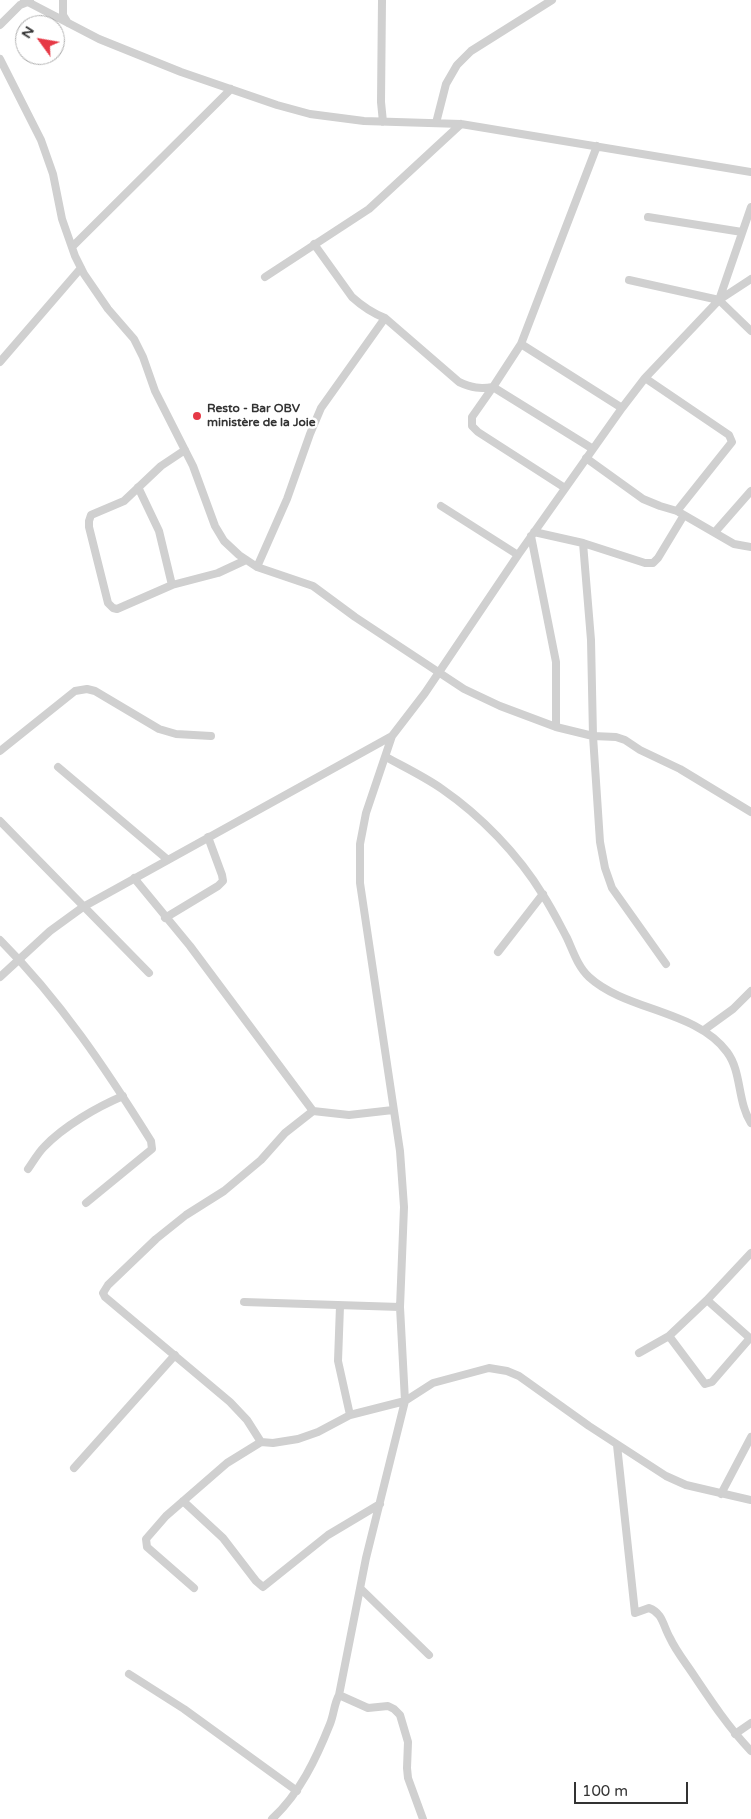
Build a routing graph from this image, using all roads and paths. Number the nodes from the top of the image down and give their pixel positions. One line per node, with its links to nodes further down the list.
1 (63, 0): 5 (street)
2 (382, 0): 9 (street)
3 (552, 0): 10 (street)
4 (28, 1): 5 (street); 6 (street)
5 (68, 24): 8 (street)
6 (0, 25)
7 (0, 59): 18 (street)
8 (231, 89): 9 (street); 18 (street)
9 (382, 122): 10 (street)
10 (436, 123): 11 (street)
11 (461, 124): 12 (street); 17 (street)
12 (597, 146): 13 (street); 26 (street)
13 (751, 172)
14 (751, 207): 16 (street)
15 (648, 217): 16 (street)
16 (742, 232): 23 (street)
17 (314, 244): 20 (street); 24 (street)
18 (72, 247): 19 (street)
19 (81, 268): 27 (street); 32 (street)
20 (265, 277)
21 (751, 279): 23 (street)
22 (629, 280): 23 (street)
23 (719, 300): 25 (street); 28 (street)
24 (385, 318): 29 (street); 45 (street)
25 (751, 331)
26 (521, 344): 29 (street); 30 (street)
27 (0, 362)
28 (645, 378): 30 (street); 38 (street)
29 (493, 387): 31 (street); 35 (street)
30 (622, 408): 31 (street)
31 (593, 449): 33 (street)
32 (185, 450): 34 (street); 44 (street)
33 (586, 458): 35 (street); 38 (street)
34 (138, 487): 46 (street); 46 (street)
35 (565, 488): 40 (street)
36 (751, 491): 39 (street)
37 (442, 506): 43 (street)
38 (680, 513): 39 (street); 41 (street)
39 (715, 532): 42 (street)
40 (532, 534): 41 (street); 43 (street); 48 (street)
41 (583, 543): 51 (street)
42 (751, 547)
43 (518, 555): 47 (street)
44 (246, 560): 45 (street); 46 (street)
45 (257, 567): 47 (street)
46 (172, 585)
47 (438, 673): 48 (street); 50 (street)
48 (556, 727): 51 (street)
49 (211, 736): 52 (street)
50 (392, 736): 53 (street); 57 (street)
51 (593, 736): 55 (street); 66 (street)
52 (0, 751)
53 (386, 757): 60 (street); 72 (street)
54 (58, 767): 58 (street)
55 (751, 812)
56 (0, 821): 61 (street)
57 (208, 837): 58 (street); 62 (street)
58 (168, 860): 59 (street)
59 (134, 878): 61 (street); 62 (street)
60 (543, 894): 64 (street); 70 (street)
61 (83, 906): 65 (street); 67 (street)
62 (165, 918): 73 (street)
63 (0, 940): 65 (street)
64 (498, 952)
65 (19, 959): 68 (street); 71 (street)
66 (666, 964)
67 (149, 974)
68 (0, 977)
69 (751, 991): 70 (street)
70 (704, 1030): 74 (street)
71 (123, 1096): 75 (street); 76 (street)
72 (393, 1110): 73 (street); 81 (street)
73 (313, 1111): 85 (street)
74 (751, 1123)
75 (28, 1169)
76 (86, 1203)
77 (751, 1253): 78 (street)
78 (707, 1300): 82 (street); 83 (street)
79 (244, 1302): 80 (street)
80 (340, 1306): 81 (street); 87 (street)
81 (400, 1307): 86 (street)
82 (669, 1336): 83 (street); 84 (street)
83 (751, 1338)
84 (639, 1353)
85 (175, 1356): 89 (street); 91 (street)
86 (405, 1401): 87 (street); 90 (street); 95 (street)
87 (350, 1415): 89 (street)
88 (751, 1436): 92 (street)
89 (261, 1442): 94 (street)
90 (617, 1445): 92 (street); 102 (street)
91 (74, 1468)
92 (721, 1494): 93 (street)
93 (751, 1500)
94 (183, 1501): 95 (street); 96 (street)
95 (380, 1504): 97 (street)
96 (194, 1588)
97 (361, 1589): 98 (street); 100 (street)
98 (429, 1655)
99 (129, 1674): 104 (street)
100 (339, 1694): 104 (street); 106 (street)
101 (751, 1723): 102 (street)
102 (735, 1734): 103 (street)
103 (751, 1751)
104 (297, 1791): 105 (street)
105 (272, 1819)
106 (423, 1819)

